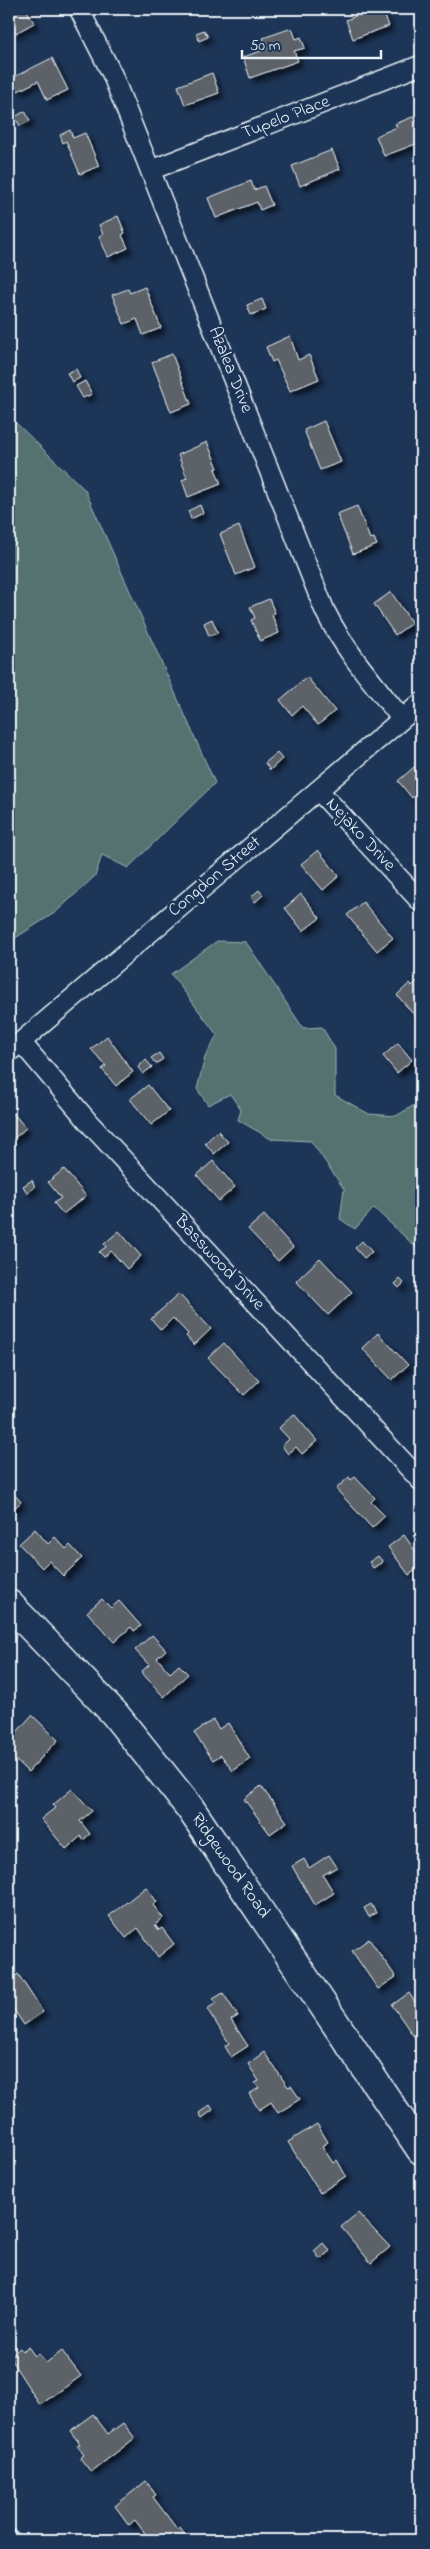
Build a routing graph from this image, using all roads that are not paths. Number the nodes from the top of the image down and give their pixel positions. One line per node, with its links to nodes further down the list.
1 (79, 9): 3 (street, Azalea Drive)
2 (421, 65): 3 (street, Tupelo Place)
3 (151, 170): 5 (street, Azalea Drive)
4 (421, 703): 5 (street, Congdon Street)
5 (402, 719): 6 (street, Congdon Street)
6 (318, 790): 7 (street, Nejako Drive); 8 (street, Congdon Street)
7 (421, 902)
8 (15, 1047): 9 (street, Basswood Drive)
9 (421, 1481)
10 (9, 1604): 11 (main road, Ridgewood Road)
11 (421, 2150)

